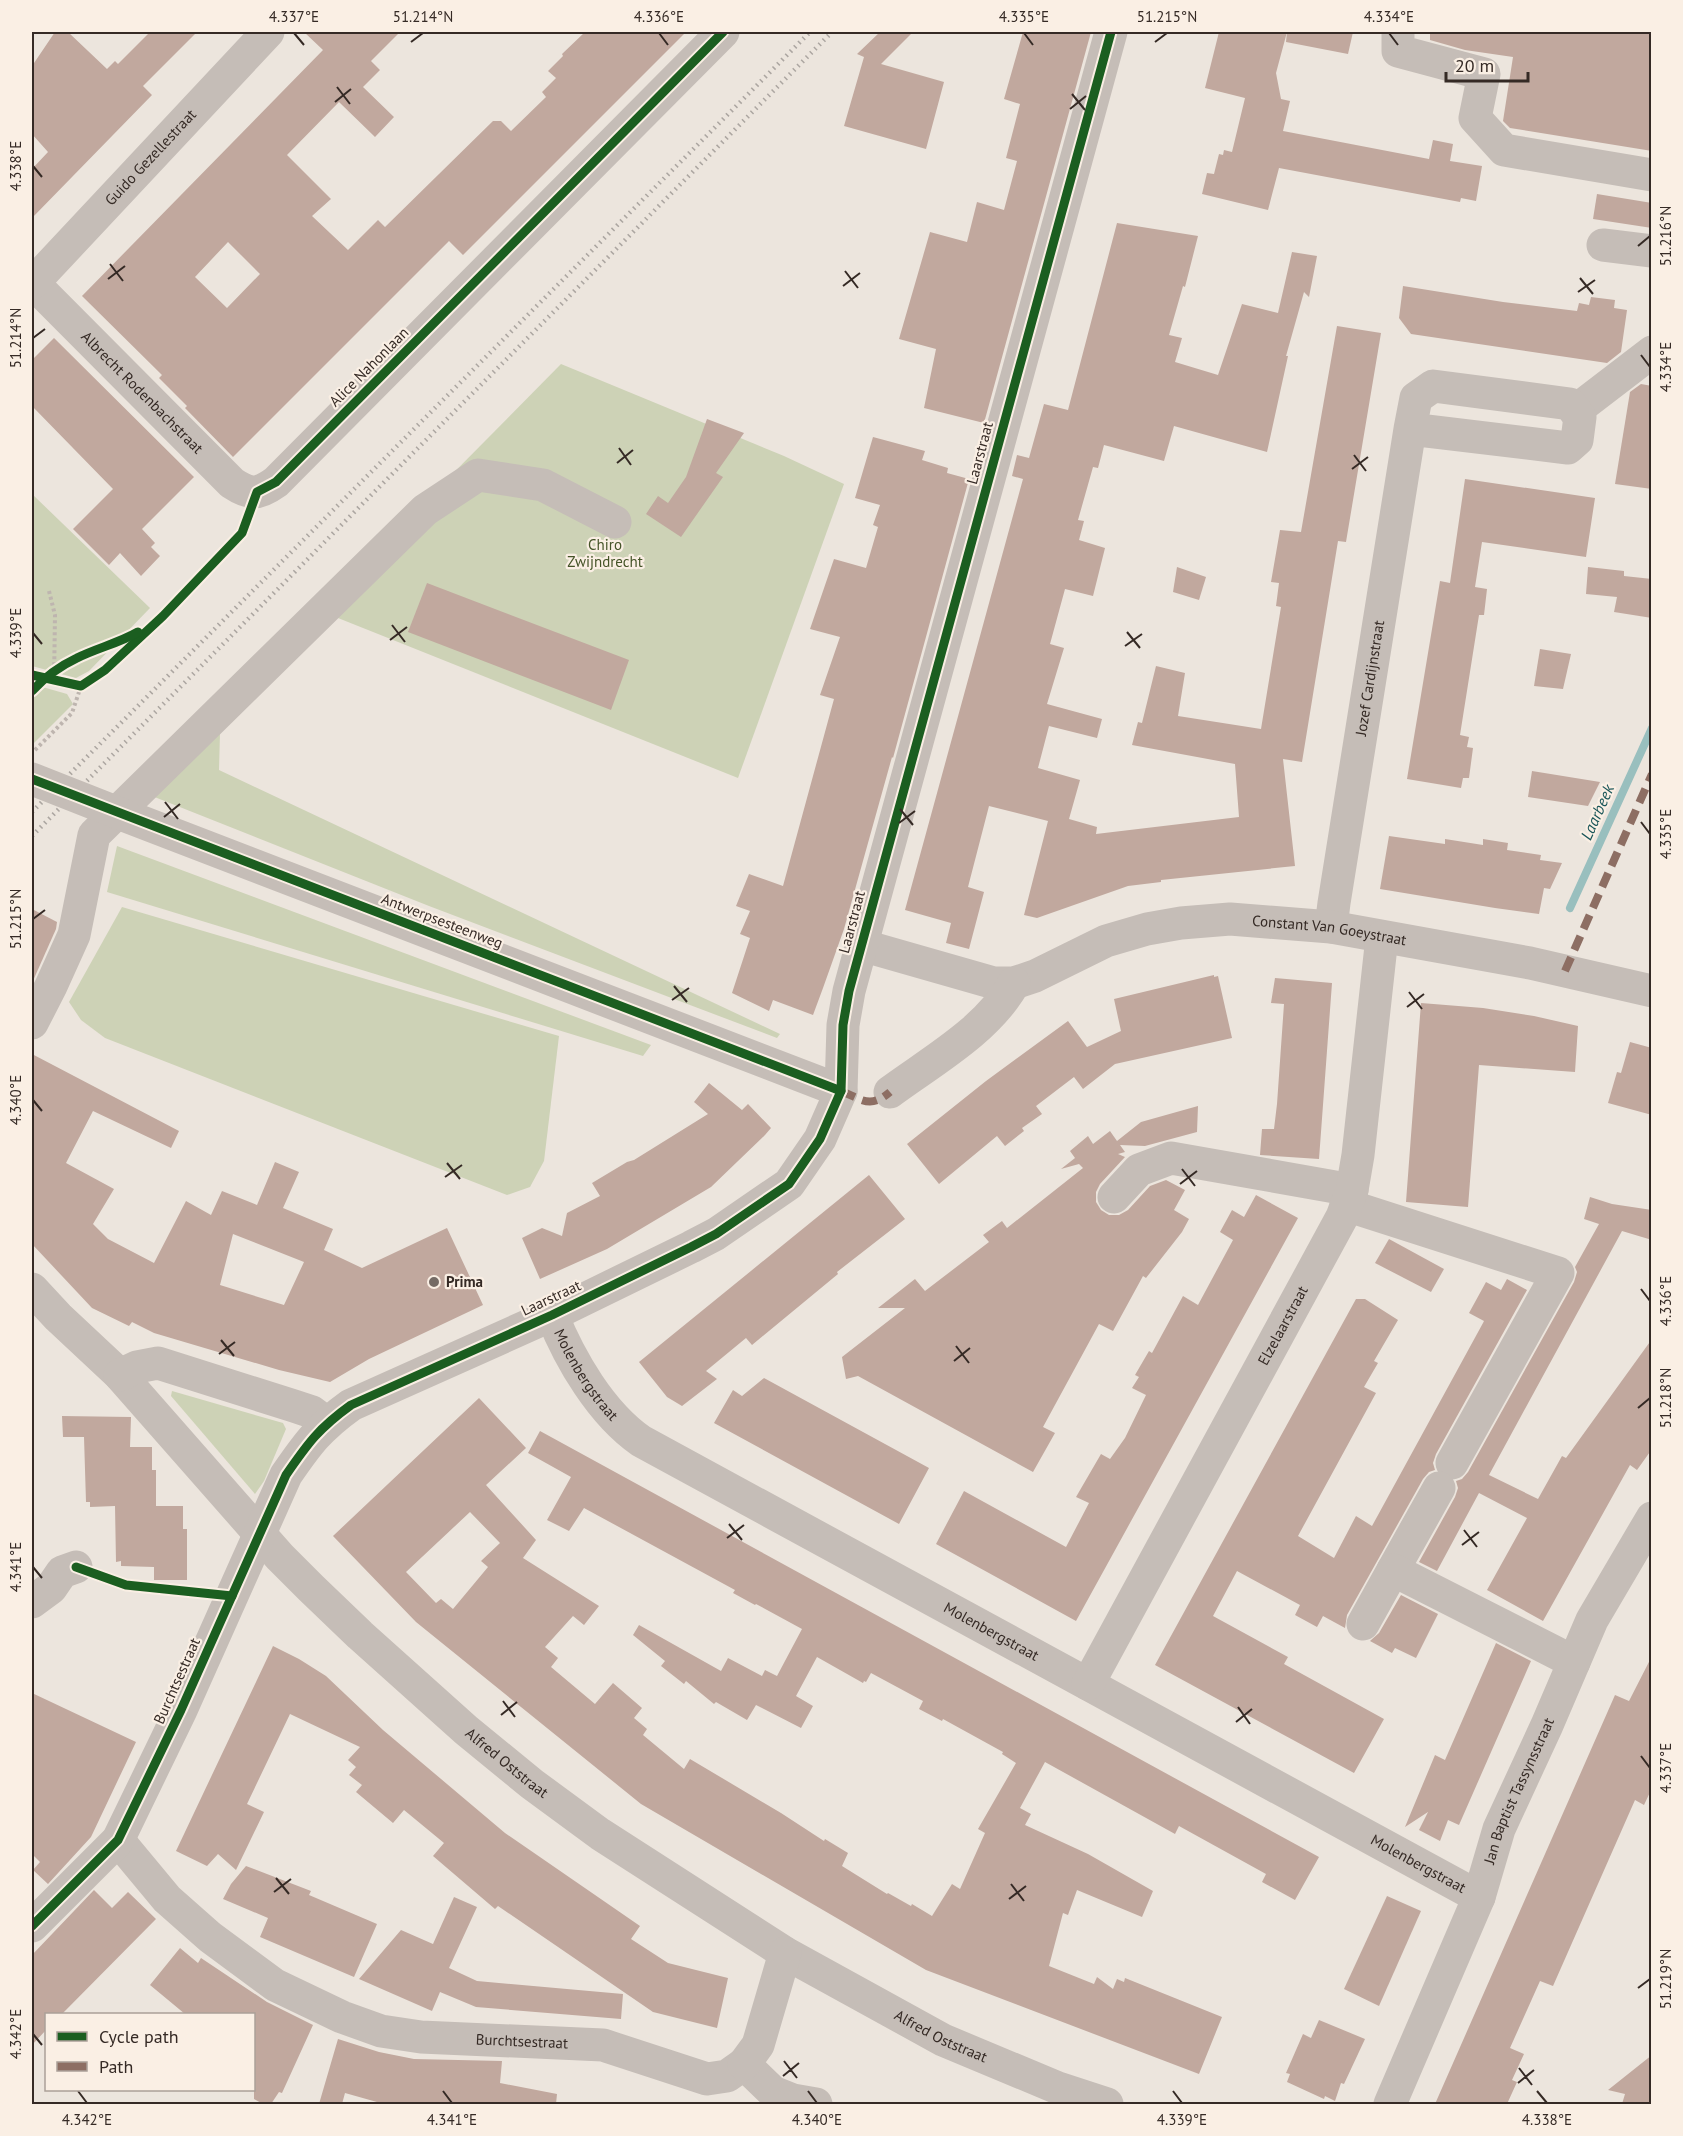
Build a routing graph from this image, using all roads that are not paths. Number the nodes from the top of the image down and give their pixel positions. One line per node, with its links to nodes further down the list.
1 (268, 32): 8 (street, Guido Gezellestraat)
2 (723, 32): 12 (street, Alice Nahonlaan)
3 (1111, 32): 17 (street, Laarstraat)
4 (1398, 32): 5 (street)
5 (1652, 175)
6 (1603, 245): 7 (street)
7 (1652, 251)
8 (32, 283): 12 (street, Albrecht Rodenbachstraat)
9 (1652, 352): 10 (street)
10 (1575, 411): 11 (street, Jozef Cardijnstraat); 11 (street)
11 (1410, 429): 15 (street, Jozef Cardijnstraat)
12 (257, 492)
13 (615, 522): 20 (street)
14 (32, 780): 21 (street, Antwerpsesteenweg, bridge)
15 (1331, 927): 16 (street, Constant Van Goeystraat); 18 (street, Constant Van Goeystraat)
16 (1382, 937): 19 (street, Constant Van Goeystraat); 24 (street, Elzelaarstraat)
17 (861, 945): 18 (street, Constant Van Goeystraat); 21 (street, Laarstraat)
18 (1014, 983): 22 (street)
19 (1652, 991)
20 (32, 1023)
21 (841, 1092): 26 (street, Laarstraat)
22 (890, 1092)
23 (1114, 1197): 24 (street)
24 (1349, 1198): 32 (street); 36 (street, Elzelaarstraat)
25 (32, 1289): 27 (street)
26 (552, 1315): 28 (street, Laarstraat); 36 (street, Molenbergstraat)
27 (120, 1375): 28 (street); 30 (street)
28 (327, 1423): 30 (street, Laarstraat)
29 (1652, 1518): 35 (street, Jan Baptist Tassynsstraat)
30 (260, 1533): 37 (street, Burchtsestraat); 40 (street, Alfred Oststraat)
31 (76, 1567): 33 (street)
32 (1393, 1570): 34 (street); 35 (street)
33 (32, 1602)
34 (1363, 1624)
35 (1574, 1662): 38 (street, Jan Baptist Tassynsstraat)
36 (1088, 1684): 38 (street, Molenbergstraat)
37 (118, 1840): 39 (street); 41 (street, Burchtsestraat)
38 (1479, 1897): 44 (street, Jan Baptist Tassynsstraat)
39 (36, 1916)
40 (784, 1953): 41 (street); 43 (street, Alfred Oststraat)
41 (744, 2064): 42 (street)
42 (816, 2104)
43 (1107, 2104)
44 (1390, 2104)

